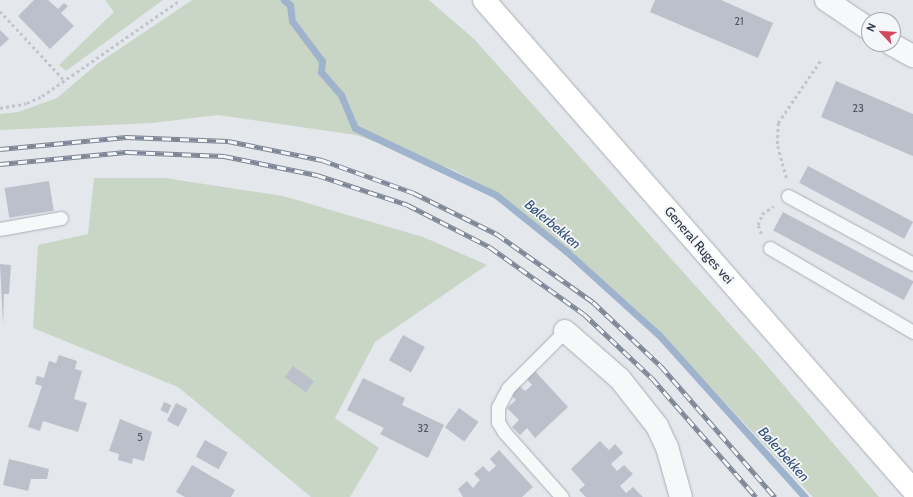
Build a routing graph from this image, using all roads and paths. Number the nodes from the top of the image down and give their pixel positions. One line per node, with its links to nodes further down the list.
1 (180, 0): 9 (path)
2 (484, 0): 18 (main road, General Ruges vei)
3 (826, 0): 5 (street)
4 (0, 11): 9 (path)
5 (861, 24)
6 (901, 49): 7 (street)
7 (913, 56)
8 (820, 61): 11 (path)
9 (65, 81): 10 (path)
10 (0, 108)
11 (788, 196): 14 (path); 15 (lane)
12 (61, 218): 13 (lane)
13 (0, 229)
14 (770, 248): 17 (lane)
15 (913, 264)
16 (565, 331): 19 (lane); 20 (street)
17 (913, 332)
18 (913, 490)
19 (562, 497)
20 (681, 497)

